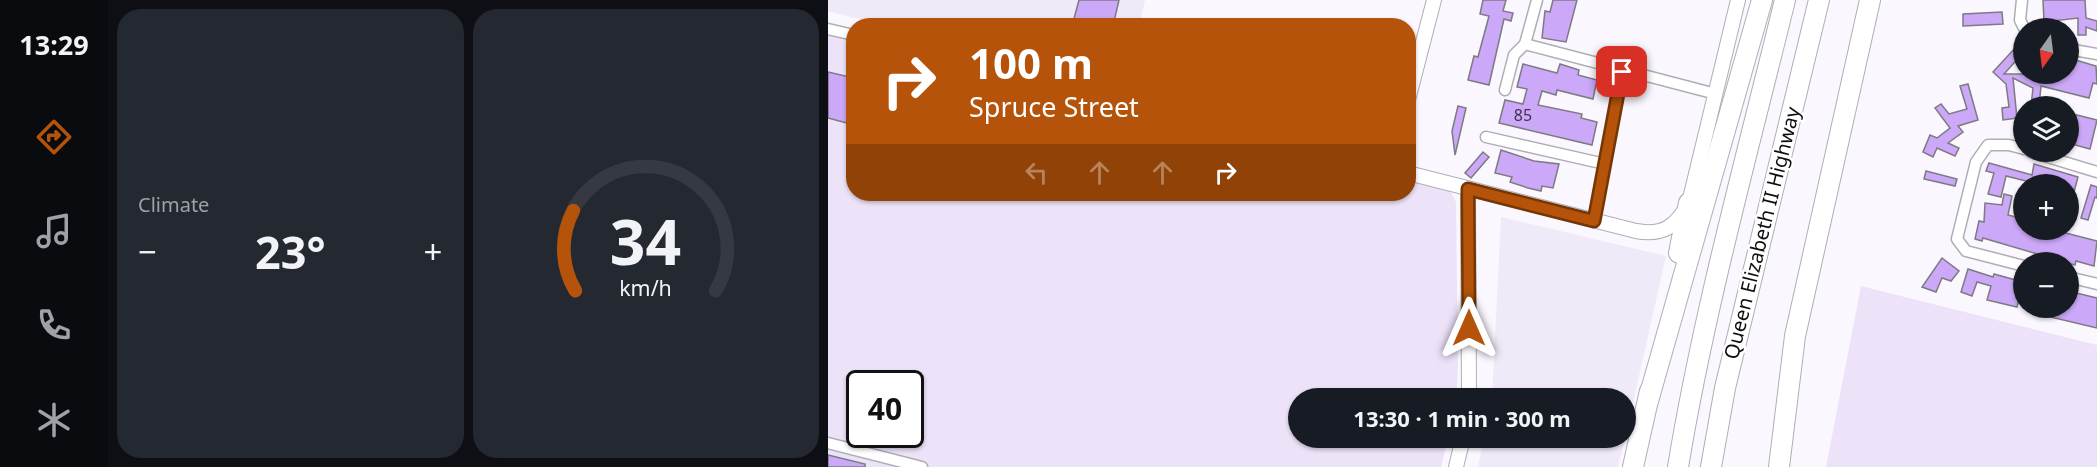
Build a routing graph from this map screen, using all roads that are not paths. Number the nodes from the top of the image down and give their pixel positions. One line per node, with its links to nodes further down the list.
1 (1434, 0): 15 (street)
2 (1537, 0): 12 (street)
3 (1738, 0): 18 (street)
4 (1762, 0): 32 (highway)
5 (1785, 0): 38 (highway, Queen Elizabeth II Highway)
6 (1819, 0): 39 (highway, Queen Elizabeth II Highway)
7 (1870, 0): 40 (highway)
8 (2022, 0): 9 (street)
9 (2020, 18)
10 (828, 29): 11 (street)
11 (846, 33)
12 (1525, 44): 16 (street); 17 (street)
13 (2079, 51): 14 (street)
14 (2097, 54)
15 (1416, 69)
16 (1622, 72): 18 (street); 22 (street)
17 (1505, 90)
18 (1716, 94): 26 (street)
19 (1486, 137): 22 (street)
20 (2013, 146): 28 (street)
21 (2064, 162): 23 (street)
22 (1605, 164): 27 (street)
23 (2097, 172)
24 (1416, 175): 25 (street)
25 (1468, 189): 27 (street); 31 (street)
26 (1689, 203): 27 (street); 32 (highway)
27 (1594, 221)
28 (2013, 263)
29 (2079, 280): 30 (street)
30 (2097, 284)
31 (1469, 388)
32 (1648, 401): 37 (highway)
33 (828, 443): 35 (street)
34 (1461, 448): 36 (street)
35 (922, 467)
36 (1456, 467)
37 (1633, 467)
38 (1678, 467)
39 (1712, 467)
40 (1779, 467)

